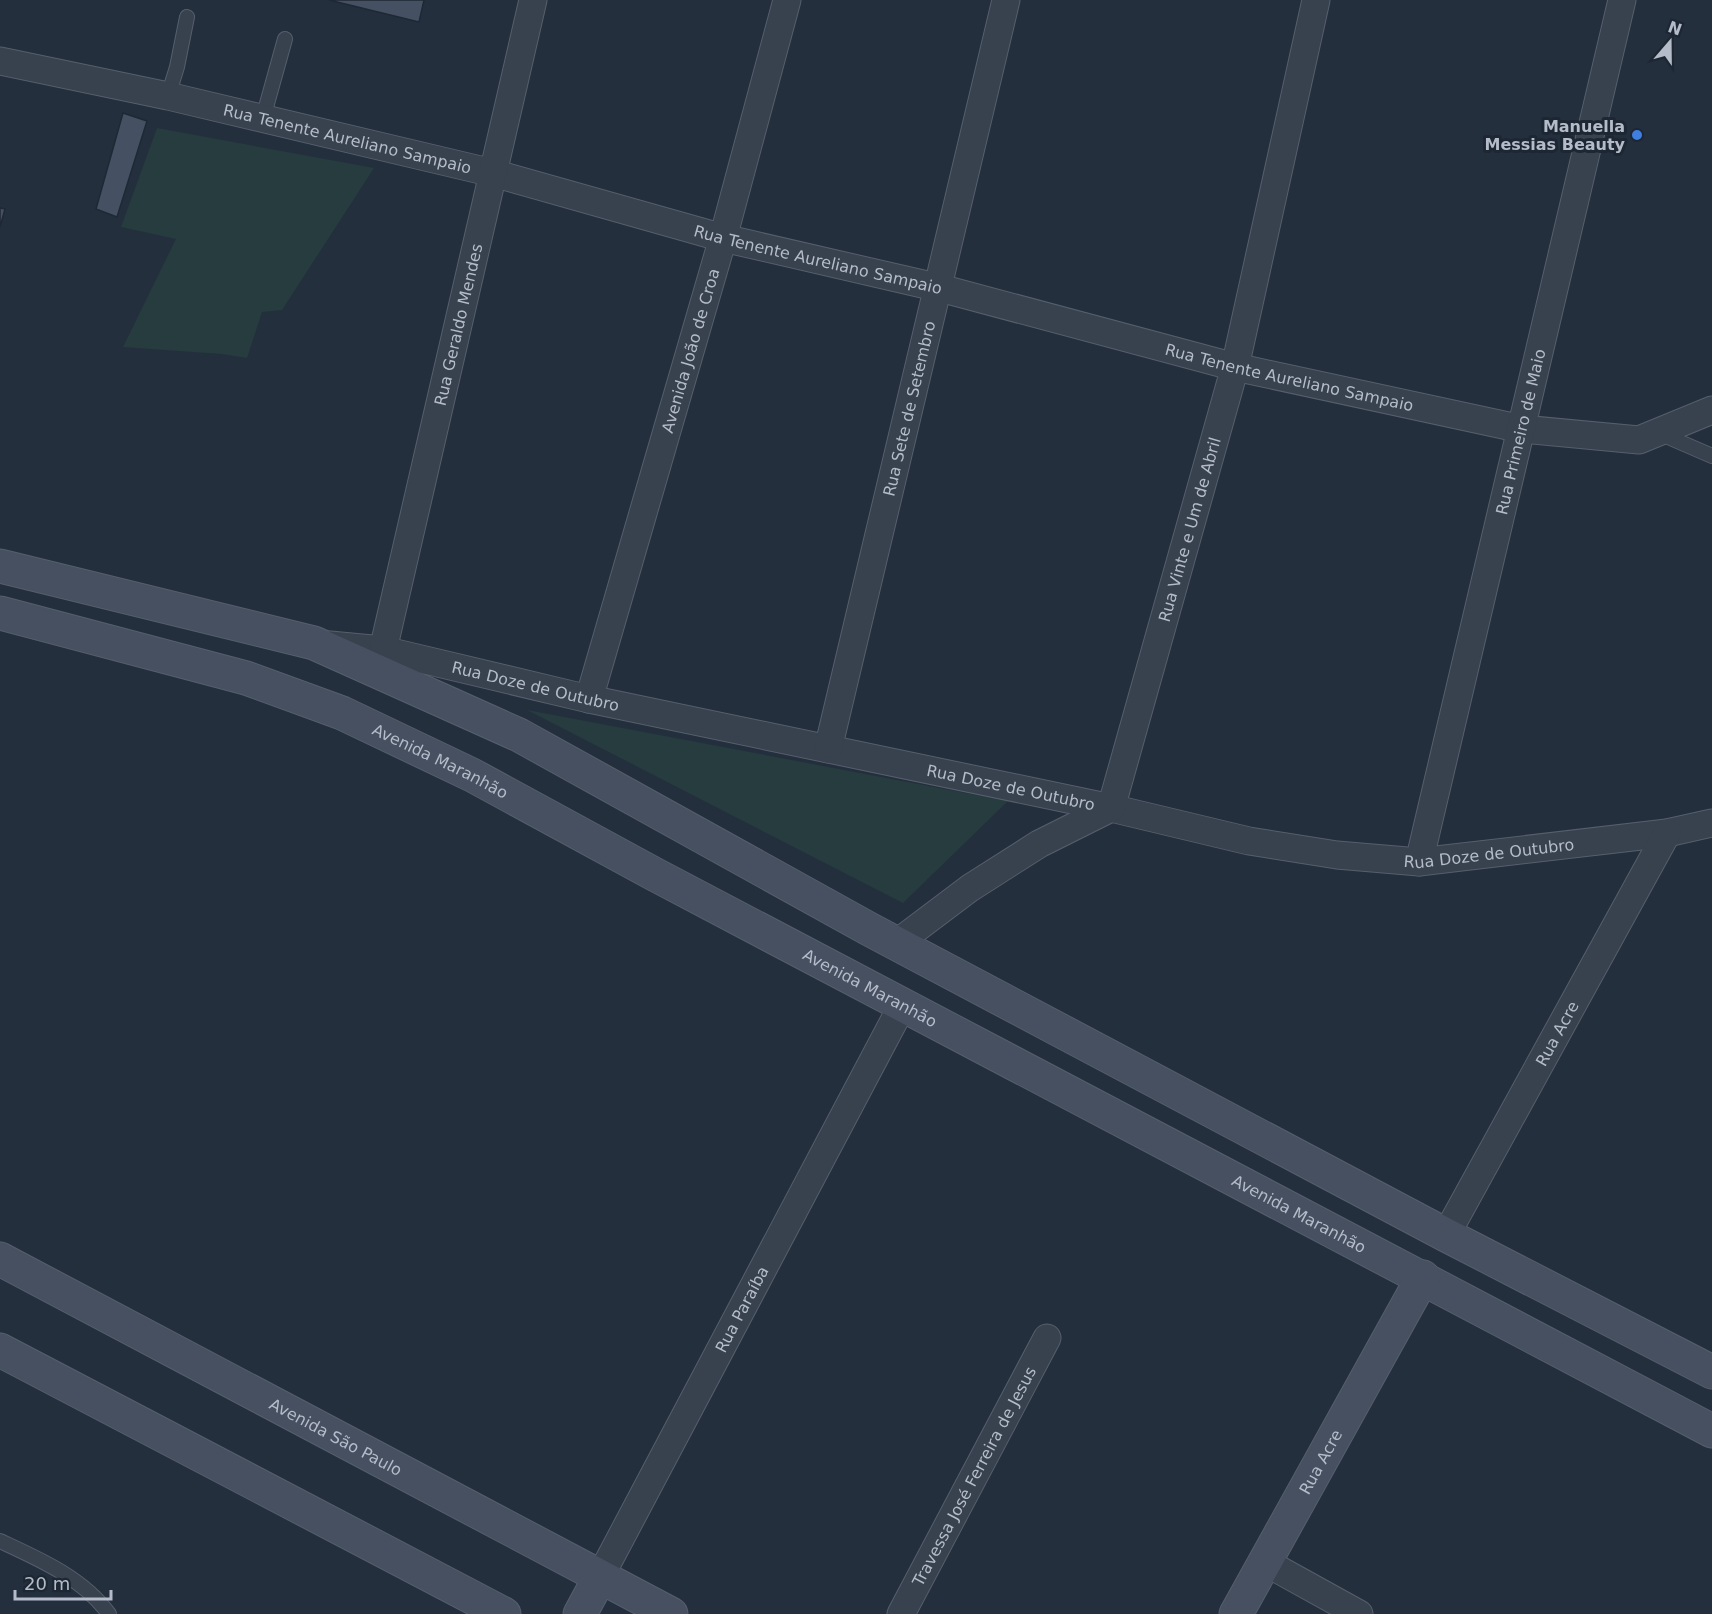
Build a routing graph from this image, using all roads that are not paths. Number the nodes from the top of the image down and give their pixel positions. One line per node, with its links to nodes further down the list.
1 (533, 0): 11 (street, Rua Geraldo Mendes)
2 (787, 0): 12 (street, Avenida João de Croa)
3 (1006, 0): 13 (street, Rua Sete de Setembro)
4 (1316, 0): 14 (street, Rua Vinte e Um de Abril)
5 (1622, 0): 16 (street, Rua Primeiro de Maio)
6 (187, 17): 9 (lane)
7 (285, 39): 10 (lane)
8 (0, 61): 9 (street, Rua Tenente Aureliano Sampaio)
9 (168, 96): 10 (street, Rua Tenente Aureliano Sampaio)
10 (263, 118): 11 (street, Rua Tenente Aureliano Sampaio)
11 (493, 173): 12 (street, Rua Tenente Aureliano Sampaio); 22 (street, Rua Geraldo Mendes)
12 (723, 238): 13 (street, Rua Tenente Aureliano Sampaio); 23 (street, Avenida João de Croa)
13 (940, 288): 14 (street, Rua Tenente Aureliano Sampaio); 24 (street, Rua Sete de Setembro)
14 (1235, 368): 16 (street, Rua Tenente Aureliano Sampaio); 25 (street, Rua Vinte e Um de Abril)
15 (1712, 410): 17 (street)
16 (1522, 429): 17 (street, Rua Tenente Aureliano Sampaio); 28 (street, Rua Primeiro de Maio)
17 (1649, 436): 18 (lane)
18 (1712, 456)
19 (0, 566): 21 (main road)
20 (0, 613): 30 (main road, Avenida Maranhão)
21 (314, 643): 22 (street, Rua Doze de Outubro); 29 (main road)
22 (383, 650): 23 (street, Rua Doze de Outubro)
23 (589, 699): 24 (street, Rua Doze de Outubro)
24 (828, 749): 25 (street, Rua Doze de Outubro)
25 (1111, 808): 28 (street, Rua Doze de Outubro); 29 (street)
26 (1712, 823): 27 (street, Rua Doze de Outubro)
27 (1667, 833): 28 (street, Rua Doze de Outubro); 31 (street, Rua Acre)
28 (1419, 862)
29 (897, 943): 31 (main road)
30 (903, 1004): 33 (main road, Avenida Maranhão); 40 (street, Rua Paraíba)
31 (1446, 1235): 36 (main road)
32 (0, 1259): 40 (main road, Avenida São Paulo)
33 (1423, 1277): 37 (main road, Avenida Maranhão); 39 (main road, Rua Acre)
34 (1047, 1338): 45 (street, Travessa José Ferreira de Jesus)
35 (0, 1350): 42 (main road)
36 (1712, 1372)
37 (1712, 1431)
38 (0, 1541): 41 (lane)
39 (1265, 1562): 46 (main road, Rua Acre); 47 (street)
40 (600, 1577): 43 (main road, Rua Paraíba); 44 (main road, Avenida São Paulo)
41 (109, 1614)
42 (504, 1614)
43 (580, 1614)
44 (671, 1614)
45 (901, 1614)
46 (1236, 1614)
47 (1359, 1614)

